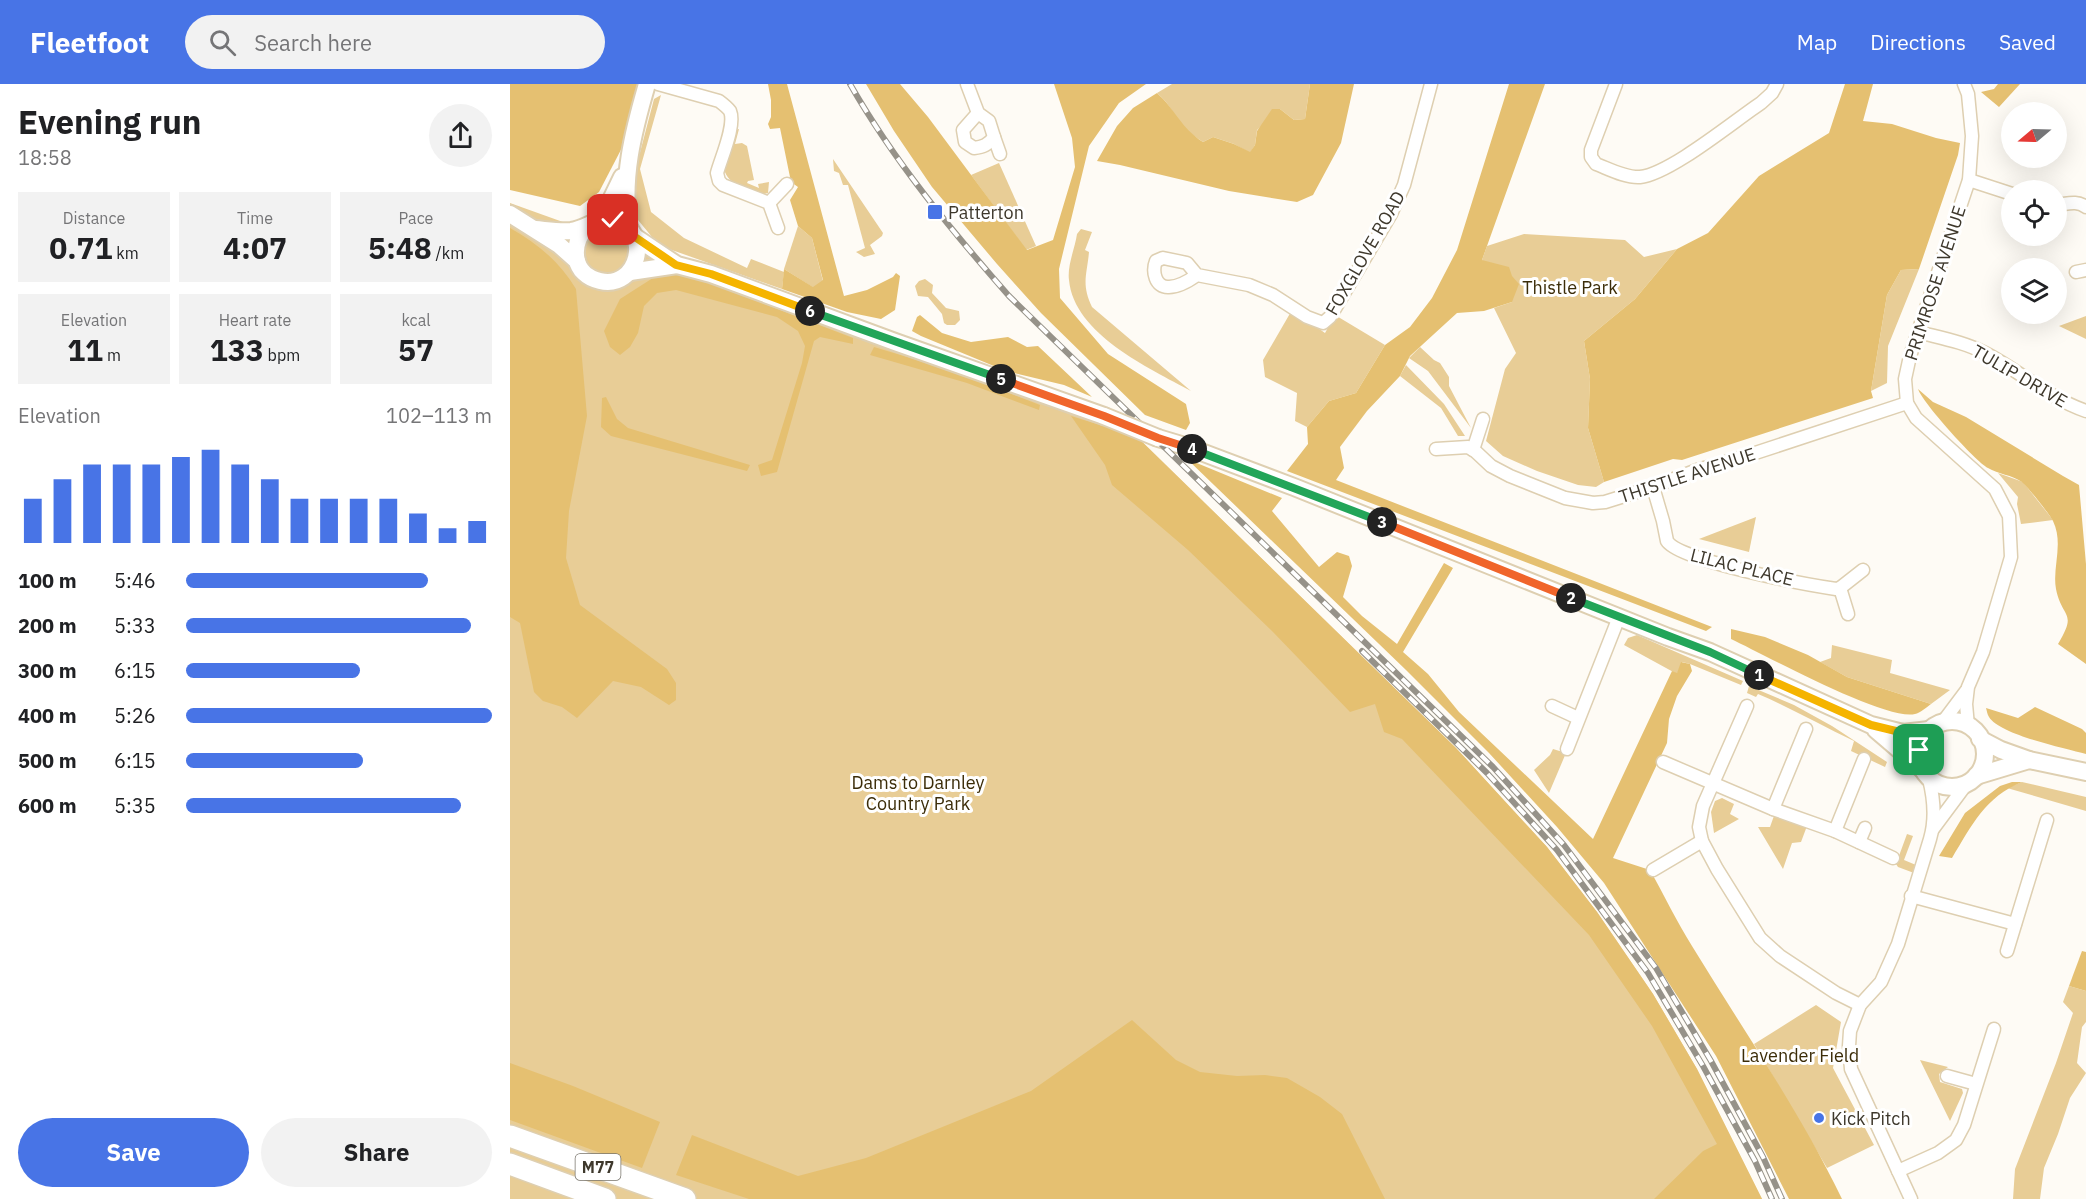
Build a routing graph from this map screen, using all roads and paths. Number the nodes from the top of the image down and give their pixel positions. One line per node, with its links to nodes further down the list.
1 (647, 84): 11 (main road)
2 (658, 84): 15 (street)
3 (967, 84): 8 (street)
4 (1431, 84): 26 (street, FOXGLOVE ROAD)
5 (1616, 84): 6 (street)
6 (1777, 84)
7 (1964, 84): 12 (street, PRIMROSE AVENUE)
8 (978, 113): 9 (street); 9 (street)
9 (994, 137): 10 (street)
10 (1000, 154)
11 (627, 165): 19 (main road); 22 (main road)
12 (1969, 180): 14 (street); 27 (street, PRIMROSE AVENUE)
13 (787, 184): 15 (street)
14 (2001, 190)
15 (769, 203): 20 (street)
16 (2067, 203): 17 (street)
17 (2086, 207)
18 (510, 214): 21 (main road)
19 (590, 224): 21 (main road); 22 (main road); 23 (main road)
20 (778, 228)
21 (535, 229): 23 (main road)
22 (632, 233): 24 (main road); 25 (main road)
23 (577, 261): 25 (main road)
24 (676, 265): 25 (main road); 37 (main road, bridge)
25 (630, 272)
26 (1197, 275)
27 (1918, 332): 28 (street, PRIMROSE AVENUE); 29 (street, TULIP DRIVE)
28 (1907, 403): 33 (street, THISTLE AVENUE); 38 (street)
29 (2086, 411)
30 (1483, 420): 32 (street)
31 (1436, 449): 32 (street)
32 (1473, 450): 33 (street, THISTLE AVENUE)
33 (1653, 487): 35 (street, LILAC PLACE)
34 (1863, 570): 35 (street)
35 (1840, 588): 36 (street)
36 (1848, 614)
37 (1619, 617): 41 (street); 42 (main road)
38 (1968, 687): 43 (street); 44 (street)
39 (1552, 706): 41 (street)
40 (1747, 706): 54 (street)
41 (1578, 718): 47 (street)
42 (1871, 725): 44 (main road); 52 (main road)
43 (1968, 726): 44 (main road); 46 (main road)
44 (1936, 727): 52 (main road)
45 (1806, 729): 55 (street)
46 (1980, 738): 49 (main road); 53 (main road)
47 (1567, 749)
48 (1864, 759): 59 (street)
49 (2029, 760): 51 (main road); 53 (main road)
50 (1663, 762): 54 (street)
51 (2086, 772)
52 (1926, 774): 53 (main road); 58 (street)
53 (1972, 779): 58 (street)
54 (1713, 783): 55 (street); 60 (street)
55 (1773, 809): 59 (street)
56 (2048, 820): 65 (street)
57 (1865, 828): 61 (street)
58 (1933, 830): 64 (street)
59 (1835, 831): 61 (street)
60 (1702, 841): 63 (street); 67 (street)
61 (1859, 842): 62 (street)
62 (1893, 858)
63 (1653, 870)
64 (1911, 896): 65 (street); 67 (street)
65 (2015, 924): 66 (street)
66 (2007, 951)
67 (1860, 1005): 73 (street)
68 (1994, 1029): 70 (street)
69 (1947, 1076): 70 (street)
70 (1976, 1084): 73 (street)
71 (510, 1136): 75 (highway, M77)
72 (510, 1164): 74 (highway, M77)
73 (1898, 1171): 76 (street)
74 (605, 1199)
75 (685, 1199)
76 (1911, 1199)

